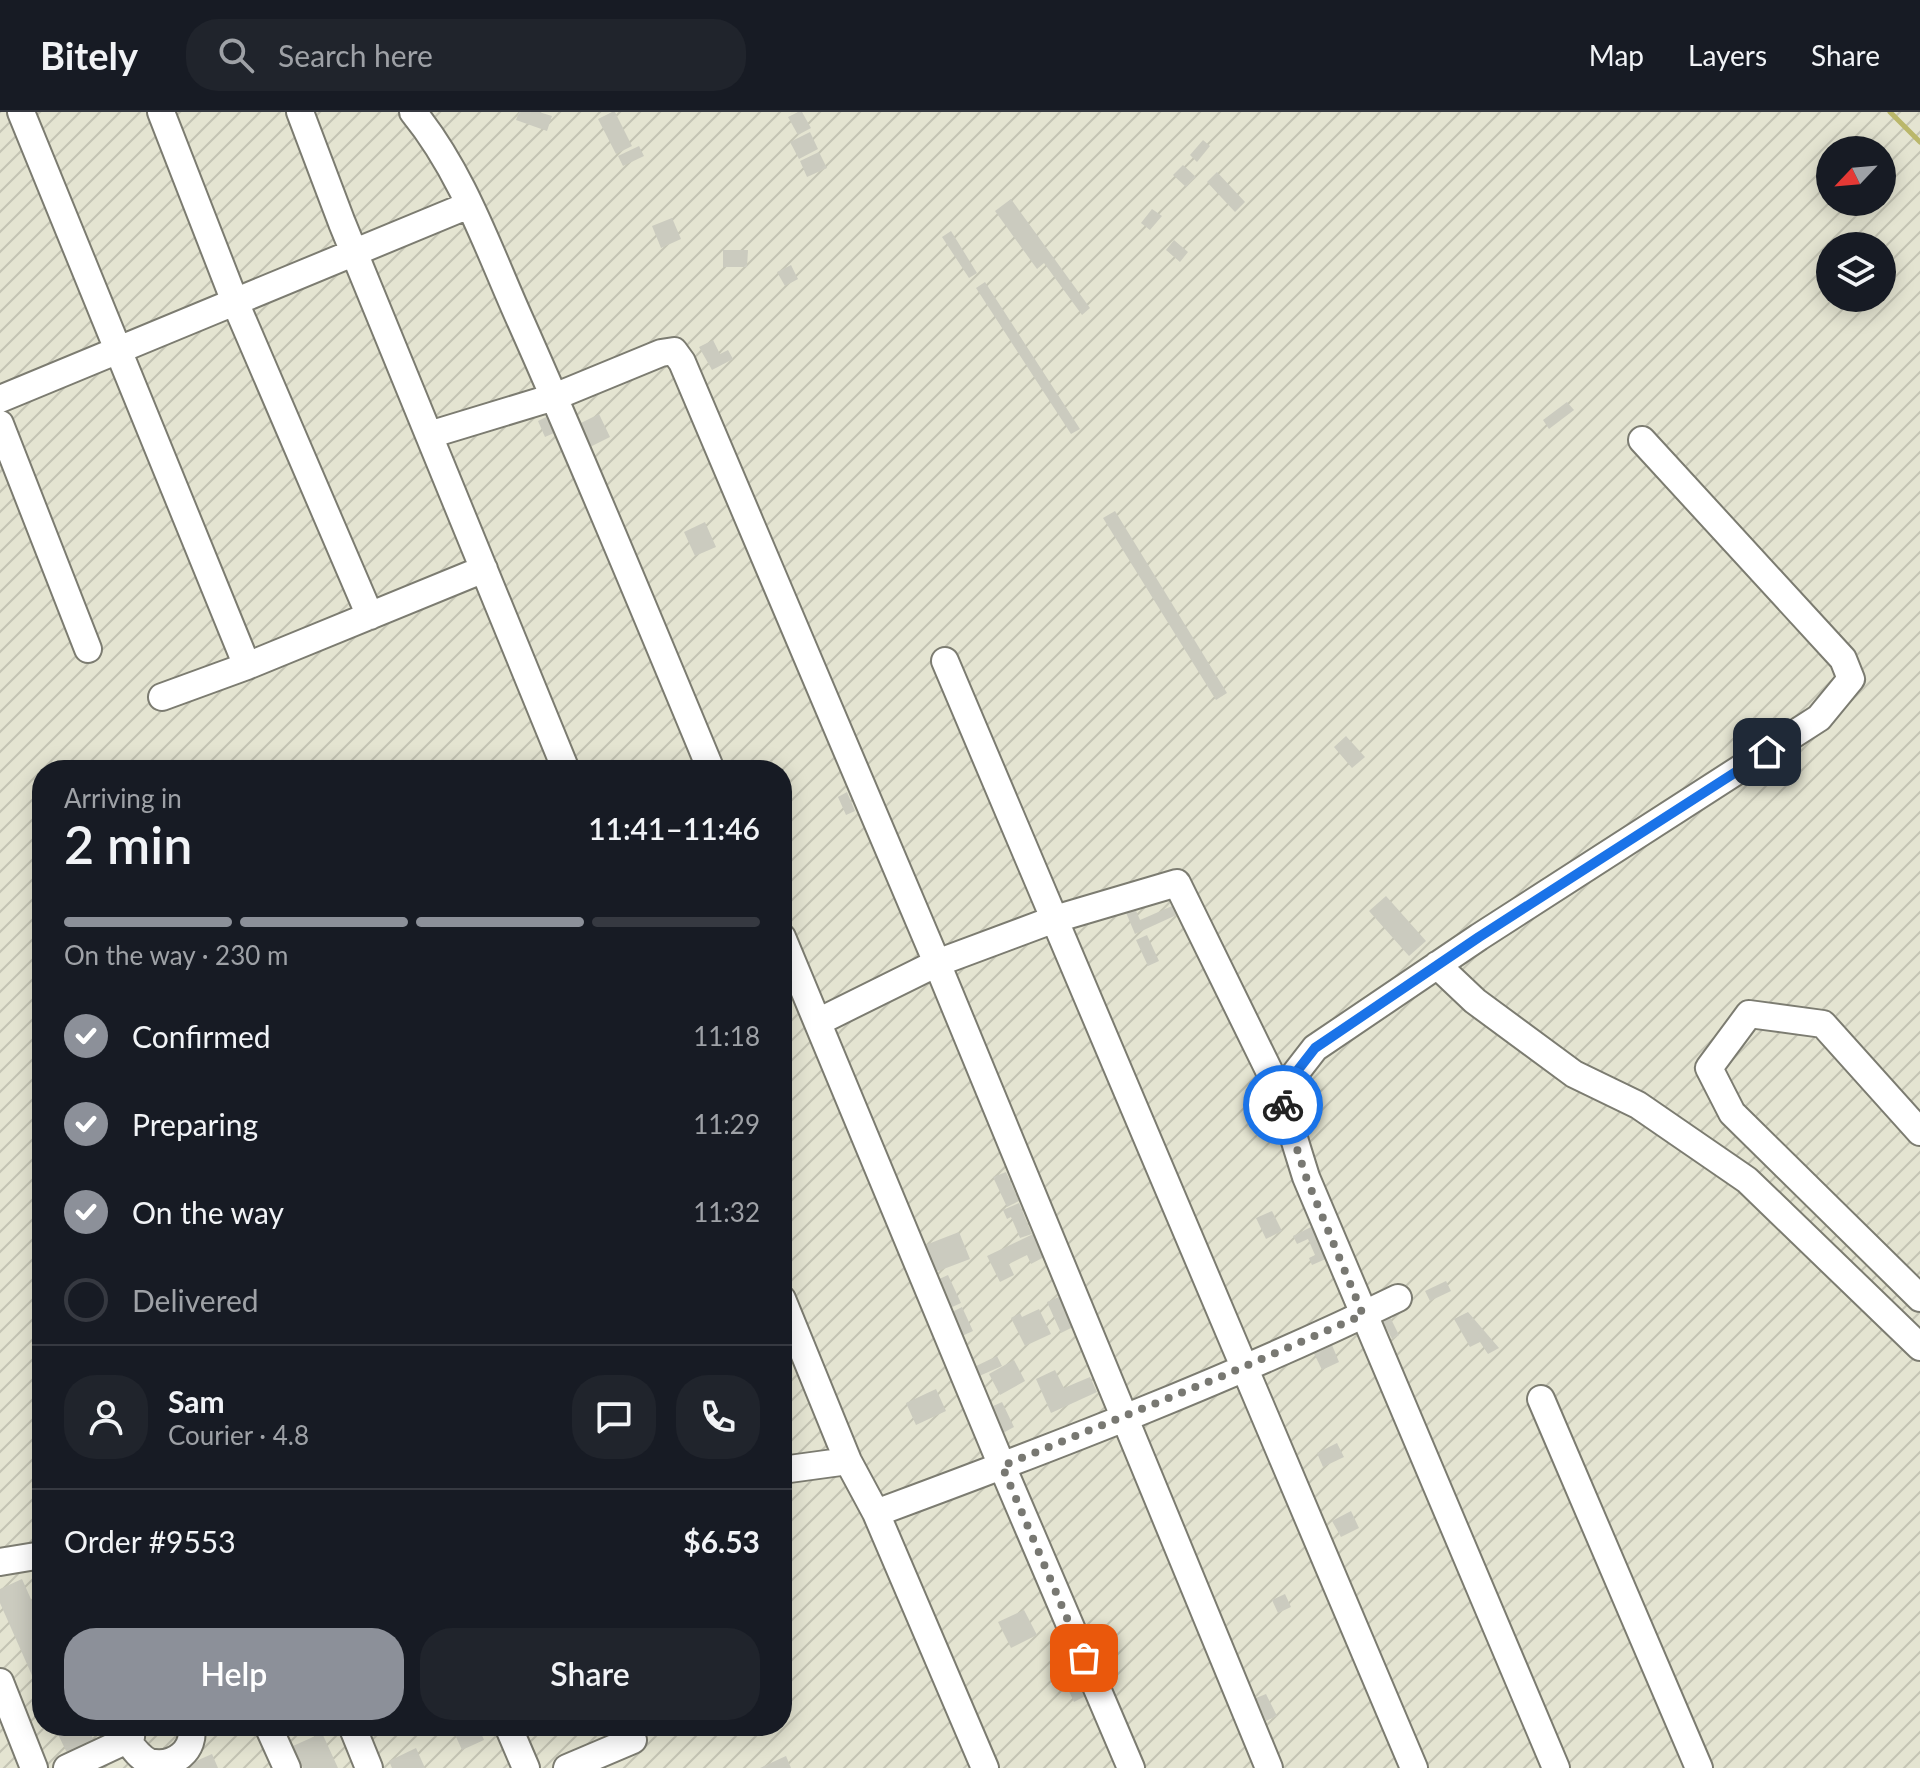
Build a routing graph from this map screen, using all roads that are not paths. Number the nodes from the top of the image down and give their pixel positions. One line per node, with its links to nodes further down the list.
1 (21, 112): 8 (street)
2 (161, 112): 7 (street)
3 (300, 112): 6 (street)
4 (413, 112): 5 (street)
5 (469, 205): 6 (street); 9 (street)
6 (355, 253): 7 (street); 12 (street)
7 (235, 302): 8 (street); 15 (street)
8 (118, 351): 10 (street); 18 (street)
9 (554, 397): 12 (street); 21 (street); 24 (street)
10 (0, 399)
11 (0, 424): 16 (street)
12 (429, 435): 14 (street)
13 (1642, 440): 25 (street)
14 (484, 569): 15 (street); 20 (street)
15 (370, 616): 18 (street)
16 (88, 649)
17 (945, 661): 22 (street)
18 (247, 666): 19 (street)
19 (162, 697)
20 (562, 760)
21 (707, 760)
22 (1055, 919): 24 (street); 27 (street); 34 (street)
23 (792, 961): 26 (street)
24 (937, 963): 26 (street); 36 (street)
25 (1437, 965): 27 (street); 33 (street)
26 (818, 1022): 38 (street)
27 (1280, 1093): 31 (street)
28 (1920, 1132): 30 (street)
29 (1398, 1298): 31 (street)
30 (1920, 1298)
31 (1363, 1315): 34 (street); 62 (street)
32 (792, 1324): 37 (street)
33 (1920, 1347)
34 (1244, 1367): 36 (street); 61 (street)
35 (1541, 1399): 63 (street)
36 (1125, 1417): 38 (street); 60 (street)
37 (848, 1461): 39 (street); 40 (street)
38 (1002, 1466): 40 (street); 59 (street)
39 (792, 1469)
40 (876, 1513): 58 (street)
41 (32, 1557): 42 (street)
42 (0, 1562)
43 (0, 1682): 52 (street)
44 (125, 1736): 53 (street)
45 (132, 1736): 51 (street)
46 (192, 1736): 51 (street)
47 (273, 1736): 54 (street)
48 (356, 1736): 55 (street)
49 (512, 1736): 56 (street)
50 (633, 1740): 57 (street)
51 (176, 1765)
52 (34, 1768)
53 (67, 1768)
54 (287, 1768)
55 (369, 1768)
56 (526, 1768)
57 (567, 1768)
58 (985, 1768)
59 (1131, 1768)
60 (1269, 1768)
61 (1414, 1768)
62 (1556, 1768)
63 (1699, 1768)

